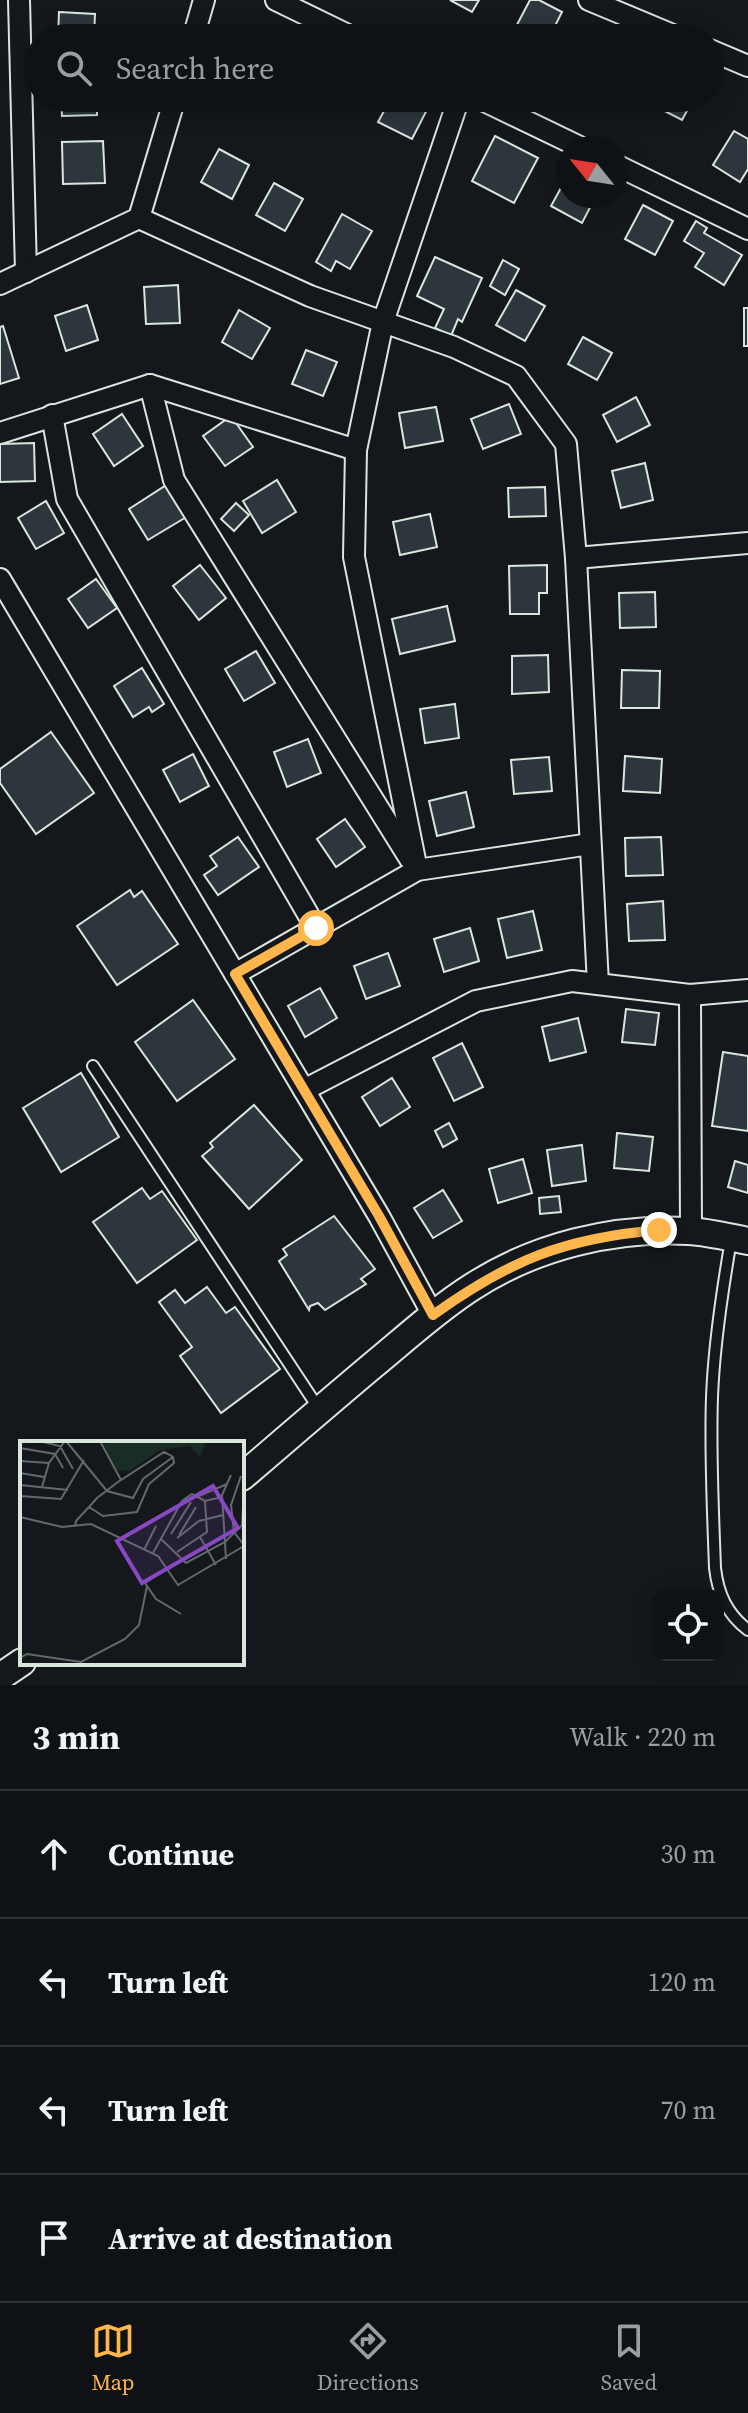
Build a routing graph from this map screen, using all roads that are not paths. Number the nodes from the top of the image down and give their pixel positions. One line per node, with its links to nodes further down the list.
1 (19, 0): 17 (street)
2 (204, 0): 5 (street)
3 (276, 0): 6 (street)
4 (589, 0): 7 (street)
5 (197, 24)
6 (325, 24)
7 (646, 24)
8 (724, 56): 9 (street)
9 (748, 66)
10 (171, 112): 15 (street)
11 (454, 112): 19 (street)
12 (507, 112): 13 (street)
13 (557, 136)
14 (628, 171): 16 (street)
15 (139, 218): 17 (street); 19 (street)
16 (748, 229)
17 (26, 272): 18 (street)
18 (0, 284)
19 (383, 322): 23 (street); 25 (street)
20 (150, 385): 21 (street); 23 (street); 28 (street)
21 (52, 415): 22 (street); 29 (street)
22 (0, 433)
23 (356, 450): 28 (street)
24 (748, 543): 25 (street)
25 (576, 558): 27 (street)
26 (0, 579): 30 (street)
27 (590, 844): 28 (street); 31 (street)
28 (417, 870): 29 (street)
29 (316, 928): 30 (street)
30 (235, 974): 35 (street)
31 (598, 984): 33 (street); 35 (street)
32 (748, 990): 33 (street)
33 (690, 995): 36 (street)
34 (93, 1066): 39 (lane)
35 (304, 1090): 38 (street)
36 (691, 1231): 37 (street); 38 (street)
37 (740, 1239): 41 (lane)
38 (433, 1315): 39 (street)
39 (320, 1410): 40 (street)
40 (244, 1475)
41 (748, 1630)
42 (20, 1663): 43 (street)
43 (0, 1677)

